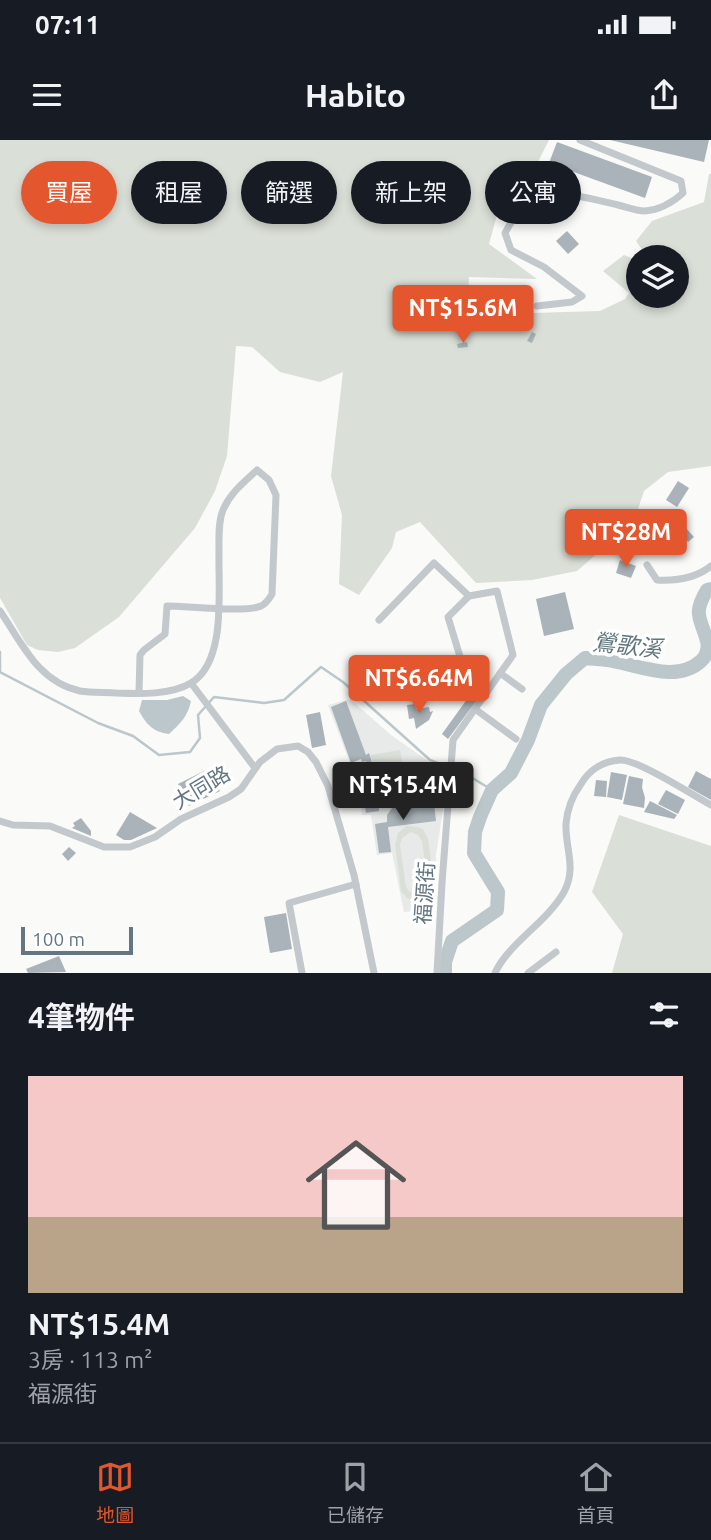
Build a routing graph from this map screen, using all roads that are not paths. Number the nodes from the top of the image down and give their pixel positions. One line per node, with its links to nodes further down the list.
1 (580, 140): 2 (street)
2 (537, 306)
3 (647, 565): 4 (street)
4 (711, 566)
5 (469, 596): 8 (street); 9 (street, 福源街); 13 (street)
6 (218, 607): 6 (street); 10 (street); 12 (street)
7 (0, 611): 12 (street)
8 (379, 620)
9 (500, 673): 11 (street); 13 (street, 福源街)
10 (191, 683): 12 (street); 16 (street)
11 (522, 689)
12 (139, 693)
13 (483, 697): 14 (street, 福源街)
14 (475, 709): 15 (street); 17 (street, 福源街)
15 (516, 739)
16 (255, 768): 20 (street, 大同路); 21 (street, 大同路)
17 (449, 790): 18 (street); 25 (street, 福源街)
18 (420, 791)
19 (711, 805): 26 (street)
20 (0, 821)
21 (356, 884): 23 (street); 24 (street, 大同路)
22 (556, 952): 27 (street)
23 (302, 973)
24 (374, 973)
25 (437, 973)
26 (495, 973)
27 (528, 973)

